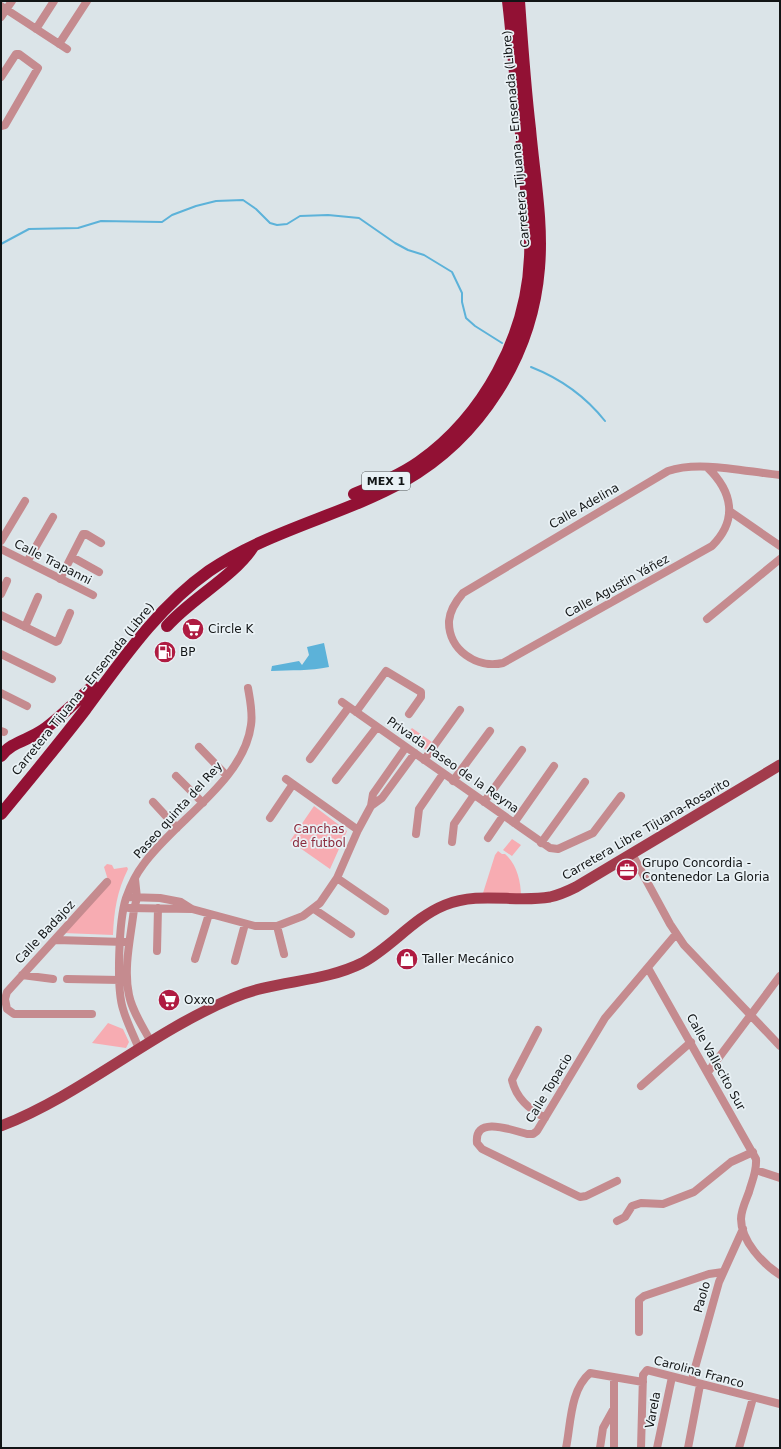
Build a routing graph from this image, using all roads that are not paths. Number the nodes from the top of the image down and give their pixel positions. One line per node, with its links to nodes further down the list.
1 (12, 1): 8 (street)
2 (44, 1): 7 (street)
3 (87, 1): 12 (street)
4 (500, 1): 10 (highway)
5 (508, 1): 10 (highway, Carretera Tijuana - Ensenada (Libre) / MEX 1)
6 (519, 1): 23 (highway, Carretera Tijuana - Ensenada (Libre) / MEX 1)
7 (53, 4): 11 (street)
8 (2, 5): 9 (street); 11 (street)
9 (1, 17)
10 (510, 22): 43 (highway, Carretera Tijuana - Ensenada (Libre) / MEX 1)
11 (36, 29): 12 (street)
12 (59, 44): 13 (street)
13 (67, 49)
14 (1, 77): 15 (street)
15 (2, 127)
16 (707, 467): 17 (street, Calle Adelina); 19 (street); 40 (street, Calle Adelina)
17 (780, 476)
18 (26, 501): 21 (street)
19 (731, 512): 24 (street); 40 (street, Calle Agustin Yáñez)
20 (53, 517): 28 (street)
21 (1, 541)
22 (101, 542): 26 (street)
23 (256, 544): 38 (highway); 76 (highway, Carretera Tijuana - Ensenada (Libre) / MEX 1)
24 (780, 546)
25 (1, 549): 28 (street, Calle Trapanni)
26 (72, 557): 29 (street); 30 (street)
27 (780, 559): 37 (street)
28 (27, 562): 30 (street, Calle Trapanni)
29 (99, 572)
30 (60, 578): 33 (street, Calle Trapanni)
31 (7, 581): 32 (street)
32 (1, 594)
33 (93, 595)
34 (38, 597): 39 (street)
35 (70, 613): 39 (street)
36 (1, 615): 39 (street)
37 (707, 619)
38 (167, 626)
39 (25, 627)
40 (455, 643)
41 (1, 654): 42 (street)
42 (52, 679)
43 (93, 686): 55 (highway); 74 (highway, Carretera Tijuana - Ensenada (Libre) / MEX 1)
44 (248, 688): 63 (street, Paseo quinta del Rey)
45 (1, 693): 46 (street)
46 (27, 706)
47 (460, 710): 58 (street)
48 (356, 712): 49 (street); 50 (street, Privada Paseo de la Reyna); 57 (street, Privada Paseo de la Reyna)
49 (409, 714)
50 (377, 727): 53 (street, Privada Paseo de la Reyna); 65 (street)
51 (490, 731): 66 (street)
52 (199, 747): 63 (street)
53 (406, 747): 56 (street, Privada Paseo de la Reyna); 75 (street)
54 (522, 750): 72 (street)
55 (3, 752)
56 (415, 753): 58 (street, Privada Paseo de la Reyna); 75 (street)
57 (310, 759)
58 (424, 760): 61 (street, Privada Paseo de la Reyna)
59 (780, 765): 86 (main road, Carretera Libre Tijuana-Rosarito)
60 (554, 766): 79 (street)
61 (443, 774): 66 (street, Privada Paseo de la Reyna); 82 (street)
62 (176, 776): 73 (street)
63 (227, 776): 73 (street, Paseo quinta del Rey)
64 (286, 779): 68 (street)
65 (336, 780)
66 (453, 781): 69 (street, Privada Paseo de la Reyna)
67 (585, 782): 85 (street)
68 (293, 784): 78 (street); 81 (street)
69 (474, 795): 72 (street, Privada Paseo de la Reyna); 84 (street)
70 (621, 796): 85 (street, Privada Paseo de la Reyna)
71 (153, 802): 80 (street)
72 (484, 802): 77 (street, Privada Paseo de la Reyna)
73 (203, 803): 80 (street, Paseo quinta del Rey)
74 (1, 804)
75 (371, 806): 81 (street)
76 (1, 814)
77 (503, 816): 79 (street, Privada Paseo de la Reyna); 83 (street)
78 (270, 818)
79 (514, 823): 85 (street, Privada Paseo de la Reyna)
80 (178, 828): 87 (street, Paseo quinta del Rey)
81 (358, 830): 88 (street)
82 (416, 834)
83 (488, 838)
84 (452, 842)
85 (541, 843)
86 (632, 854): 102 (street); 120 (main road, Carretera Libre Tijuana-Rosarito)
87 (135, 878): 90 (street, Paseo quinta del Rey); 91 (street)
88 (337, 878): 96 (street); 97 (street)
89 (106, 882): 103 (street, Calle Badajoz)
90 (127, 897): 91 (street); 92 (street, Paseo quinta del Rey)
91 (137, 898): 94 (street); 95 (street)
92 (124, 907): 94 (street); 104 (street, Paseo quinta del Rey)
93 (158, 908): 94 (street); 95 (street); 106 (street)
94 (134, 909): 105 (street)
95 (192, 909): 98 (street)
96 (314, 909): 100 (street); 101 (street)
97 (385, 911)
98 (209, 914): 99 (street); 108 (street)
99 (245, 924): 100 (street); 109 (street)
100 (277, 926): 107 (street)
101 (351, 934)
102 (676, 934): 110 (street, Calle Topacio); 118 (street)
103 (56, 940): 104 (street); 111 (street, Calle Badajoz)
104 (120, 942): 105 (street); 115 (street, Paseo quinta del Rey)
105 (130, 942): 116 (street)
106 (157, 951)
107 (284, 954)
108 (195, 959)
109 (235, 962)
110 (648, 968): 121 (street, Calle Vallecito Sur); 126 (street, Calle Topacio)
111 (22, 975): 113 (street); 117 (street, Calle Badajoz)
112 (780, 976): 118 (street)
113 (53, 979)
114 (67, 979): 115 (street)
115 (120, 980): 116 (street, Paseo quinta del Rey)
116 (124, 995): 120 (street); 123 (street)
117 (92, 1014)
118 (750, 1015): 122 (street); 124 (street)
119 (538, 1030): 126 (street)
120 (151, 1042): 123 (main road, Carretera Libre Tijuana-Rosarito)
121 (692, 1042): 124 (street, Calle Vallecito Sur); 125 (street)
122 (780, 1046)
123 (139, 1049): 127 (main road, Carretera Libre Tijuana-Rosarito)
124 (708, 1072): 128 (street, Calle Vallecito Sur)
125 (641, 1086)
126 (545, 1118): 131 (street, Calle Topacio)
127 (1, 1126)
128 (753, 1152): 129 (street, Calle Vallecito Sur); 132 (street)
129 (756, 1170): 130 (street); 133 (street)
130 (780, 1178)
131 (616, 1180)
132 (616, 1221)
133 (743, 1229): 134 (street, Paolo); 135 (street)
134 (723, 1272): 136 (street); 137 (street, Paolo)
135 (780, 1275)
136 (639, 1332)
137 (693, 1375)
138 (672, 1377): 140 (street, Carolina Franco); 141 (street, Carolina Franco); 149 (street, Varela)
139 (614, 1378): 140 (street); 144 (street); 146 (street)
140 (643, 1382): 148 (street, Carolina Franco)
141 (700, 1385): 142 (street, Carolina Franco); 150 (street)
142 (753, 1398): 143 (street, Carolina Franco); 151 (street, Carolina Franco)
143 (780, 1404)
144 (614, 1408): 145 (street); 147 (street)
145 (600, 1447): 147 (street)
146 (566, 1448)
147 (614, 1448)
148 (641, 1448)
149 (657, 1448)
150 (688, 1448)
151 (739, 1448)

